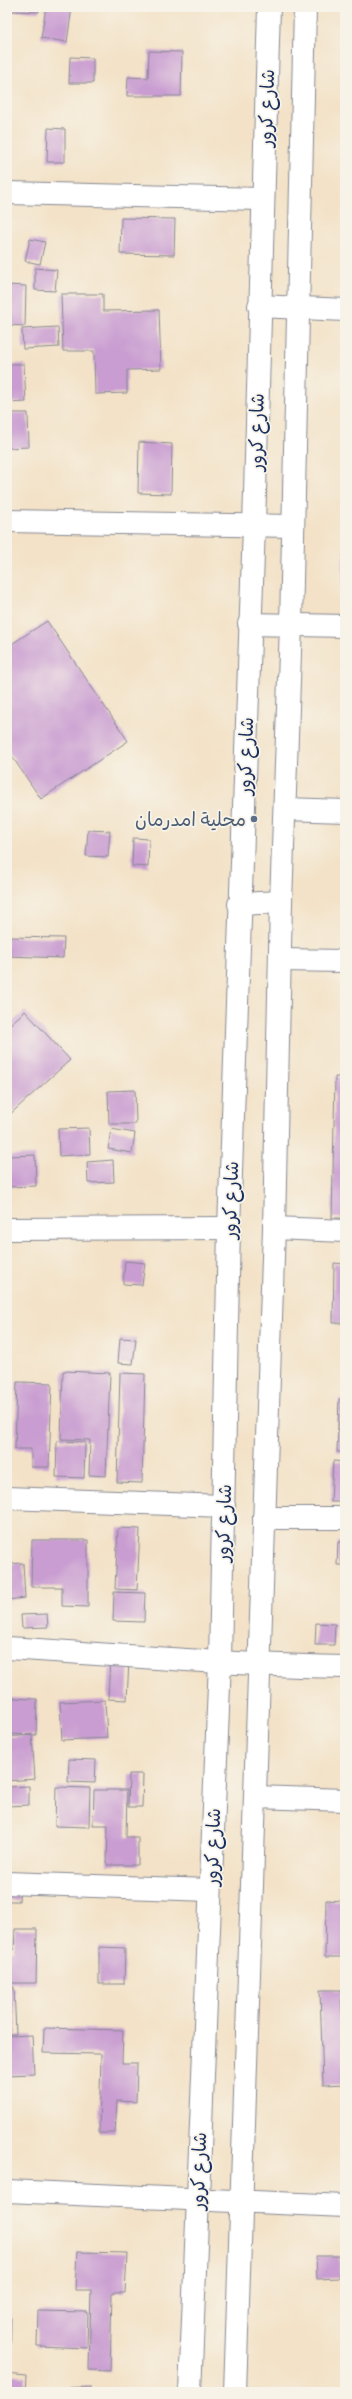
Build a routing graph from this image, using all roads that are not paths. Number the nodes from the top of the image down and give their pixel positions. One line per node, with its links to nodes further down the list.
1 (269, 7): 4 (main road, شارع كرور)
2 (305, 7): 6 (main road, شارع كرور)
3 (7, 193): 4 (main road)
4 (263, 199): 5 (main road, شارع كرور)
5 (260, 306): 6 (main road); 9 (main road, شارع كرور)
6 (297, 308): 7 (main road); 10 (main road, شارع كرور)
7 (345, 310)
8 (7, 521): 9 (main road)
9 (254, 526): 10 (main road); 11 (main road, شارع كرور)
10 (293, 526): 12 (main road, شارع كرور)
11 (249, 624): 12 (main road); 17 (main road, شارع كرور)
12 (291, 625): 13 (main road); 14 (main road, شارع كرور)
13 (345, 626)
14 (285, 809): 15 (main road); 16 (main road, شارع كرور)
15 (345, 811)
16 (281, 902): 17 (main road); 18 (main road, شارع كرور)
17 (239, 904): 20 (main road, شارع كرور)
18 (280, 960): 19 (main road); 21 (main road, شارع كرور)
19 (345, 962)
20 (229, 1228): 22 (main road); 25 (main road, شارع كرور)
21 (274, 1228): 23 (main road); 26 (main road, شارع كرور)
22 (7, 1229)
23 (345, 1231)
24 (7, 1498): 25 (main road)
25 (224, 1506): 29 (main road, شارع كرور)
26 (264, 1518): 27 (main road); 30 (main road, شارع كرور)
27 (345, 1518)
28 (7, 1648): 29 (main road)
29 (220, 1661): 30 (main road); 35 (main road, شارع كرور)
30 (260, 1665): 31 (main road); 32 (main road, شارع كرور)
31 (345, 1667)
32 (256, 1797): 33 (main road); 38 (main road, شارع كرور)
33 (345, 1800)
34 (7, 1883): 35 (main road)
35 (210, 1890): 37 (main road, شارع كرور)
36 (7, 2191): 37 (main road)
37 (196, 2201): 38 (main road); 40 (main road, شارع كرور)
38 (240, 2202): 39 (main road); 41 (main road, شارع كرور)
39 (345, 2206)
40 (190, 2392)
41 (235, 2392)

